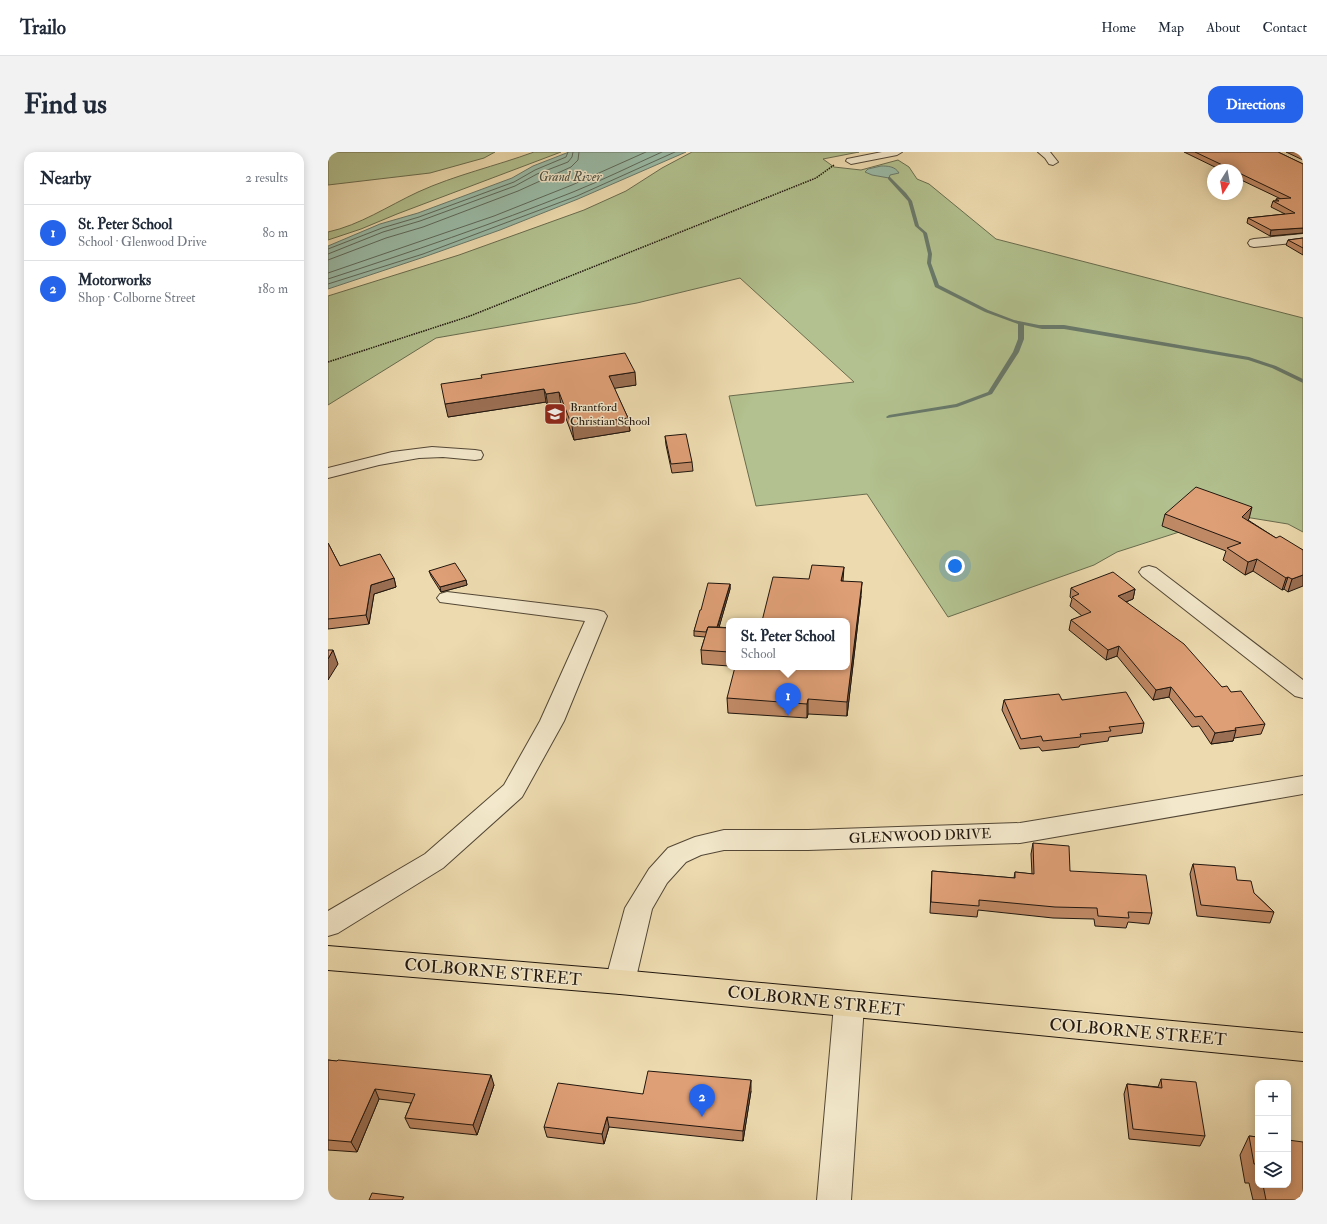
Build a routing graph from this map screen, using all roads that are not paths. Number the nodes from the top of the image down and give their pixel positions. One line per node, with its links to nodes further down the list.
1 (897, 152): 3 (street)
2 (1043, 152): 4 (street)
3 (851, 161)
4 (1053, 162)
5 (1303, 238): 6 (street)
6 (1254, 243)
7 (475, 454): 8 (street)
8 (328, 473)
9 (1149, 572): 11 (street)
10 (447, 598): 13 (street)
11 (1303, 691)
12 (1303, 784): 15 (street, GLENWOOD DRIVE)
13 (328, 925)
14 (328, 958): 15 (main road, COLBORNE STREET)
15 (620, 982): 16 (main road, COLBORNE STREET)
16 (849, 1005): 17 (main road, COLBORNE STREET); 18 (street)
17 (1303, 1047)
18 (834, 1200)

